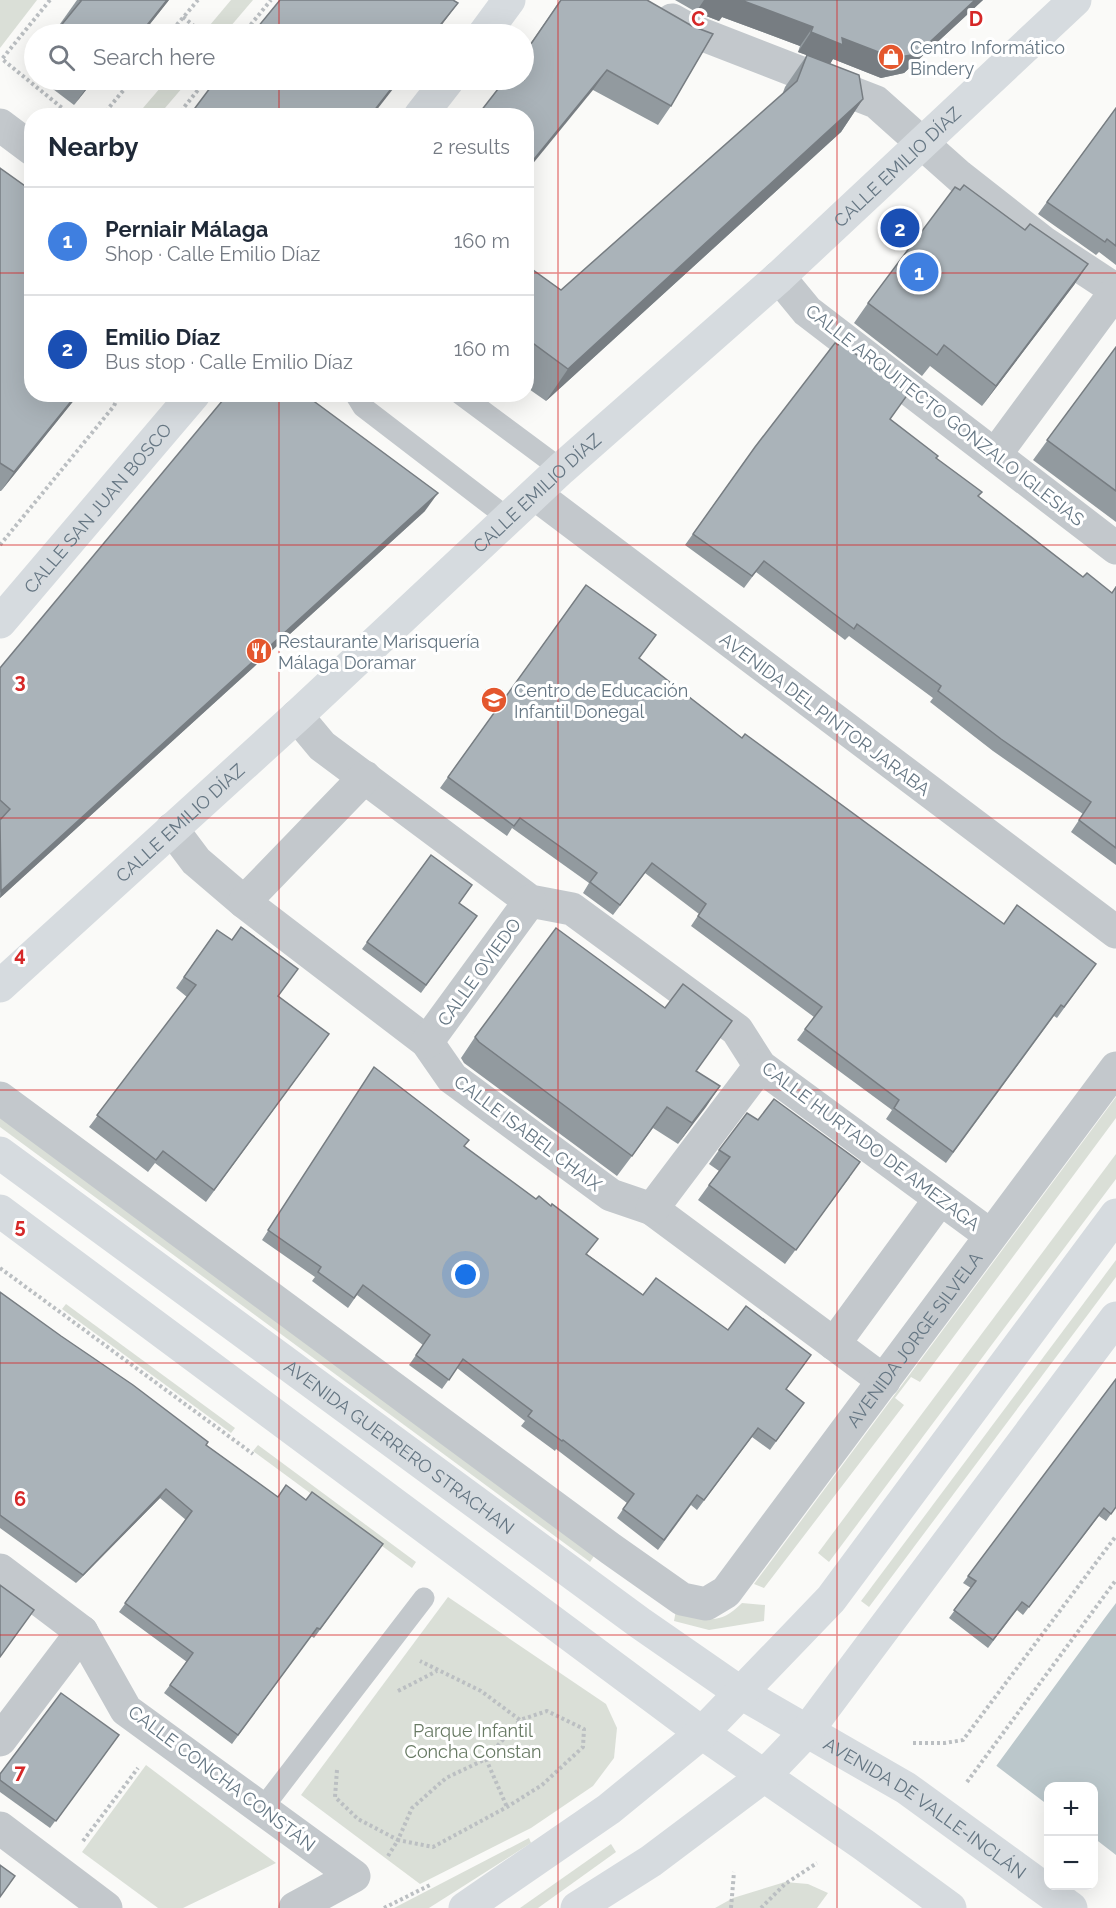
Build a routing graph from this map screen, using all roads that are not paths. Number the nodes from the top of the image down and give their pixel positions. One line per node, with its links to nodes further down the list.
1 (509, 0): 4 (main road)
2 (1075, 0): 9 (main road, CALLE EMILIO DÍAZ)
3 (644, 4): 9 (street)
4 (491, 24)
5 (440, 90): 6 (main road)
6 (426, 108)
7 (0, 125): 8 (street)
8 (24, 143)
9 (923, 144): 10 (main road, CALLE EMILIO DÍAZ); 11 (street)
10 (779, 277): 15 (street, CALLE ARQUITECTO GONZALO IGLESIAS); 16 (main road, CALLE EMILIO DÍAZ)
11 (1116, 291): 15 (street)
12 (187, 402): 20 (main road, CALLE SAN JUAN BOSCO)
13 (360, 402): 18 (lane)
14 (471, 402): 16 (lane)
15 (995, 455): 19 (street, CALLE ARQUITECTO GONZALO IGLESIAS)
16 (561, 469): 17 (main road, CALLE EMILIO DÍAZ)
17 (536, 494): 18 (main road, CALLE EMILIO DÍAZ); 26 (street, AVENIDA DEL PINTOR JARABA)
18 (509, 519): 21 (main road, CALLE EMILIO DÍAZ)
19 (1116, 548)
20 (0, 622)
21 (297, 716): 22 (street, CALLE HURTADO DE AMEZAGA); 23 (main road, CALLE EMILIO DÍAZ)
22 (365, 777): 24 (street, CALLE HURTADO DE AMEZAGA); 25 (street)
23 (172, 829): 25 (street, CALLE ISABEL CHAIX); 27 (main road, CALLE EMILIO DÍAZ)
24 (530, 901): 28 (street, CALLE OVIEDO); 29 (street, CALLE HURTADO DE AMEZAGA)
25 (244, 902): 28 (street, CALLE ISABEL CHAIX)
26 (1116, 932)
27 (0, 986)
28 (427, 1042): 34 (street, CALLE ISABEL CHAIX)
29 (760, 1066): 33 (street, CALLE HURTADO DE AMEZAGA); 34 (street)
30 (1116, 1068): 37 (street, AVENIDA JORGE SILVELA)
31 (0, 1098): 40 (street, AVENIDA JORGE SILVELA)
32 (0, 1153): 44 (main road, AVENIDA GUERRERO STRACHAN)
33 (940, 1199): 37 (street, CALLE HURTADO DE AMEZAGA); 39 (street)
34 (652, 1209): 39 (street, CALLE ISABEL CHAIX)
35 (0, 1211): 46 (main road)
36 (1116, 1215): 44 (main road)
37 (990, 1235): 40 (street, AVENIDA JORGE SILVELA)
38 (1116, 1318): 45 (main road)
39 (834, 1344): 40 (street, CALLE ISABEL CHAIX)
40 (884, 1381)
41 (0, 1570): 43 (street, CALLE CONCHA CONSTÁN)
42 (424, 1598): 49 (lane)
43 (82, 1632): 47 (street); 49 (street, CALLE CONCHA CONSTÁN)
44 (741, 1693): 45 (main road, AVENIDA GUERRERO STRACHAN); 46 (main road)
45 (807, 1731): 48 (main road); 56 (main road, AVENIDA DE VALLE-INCLÁN)
46 (702, 1733): 48 (main road); 53 (main road)
47 (0, 1740)
48 (764, 1776): 54 (main road); 55 (main road)
49 (261, 1810): 52 (street, CALLE CONCHA CONSTÁN)
50 (0, 1828): 51 (street)
51 (106, 1908)
52 (295, 1908)
53 (465, 1908)
54 (577, 1908)
55 (950, 1908)
56 (1071, 1908)

